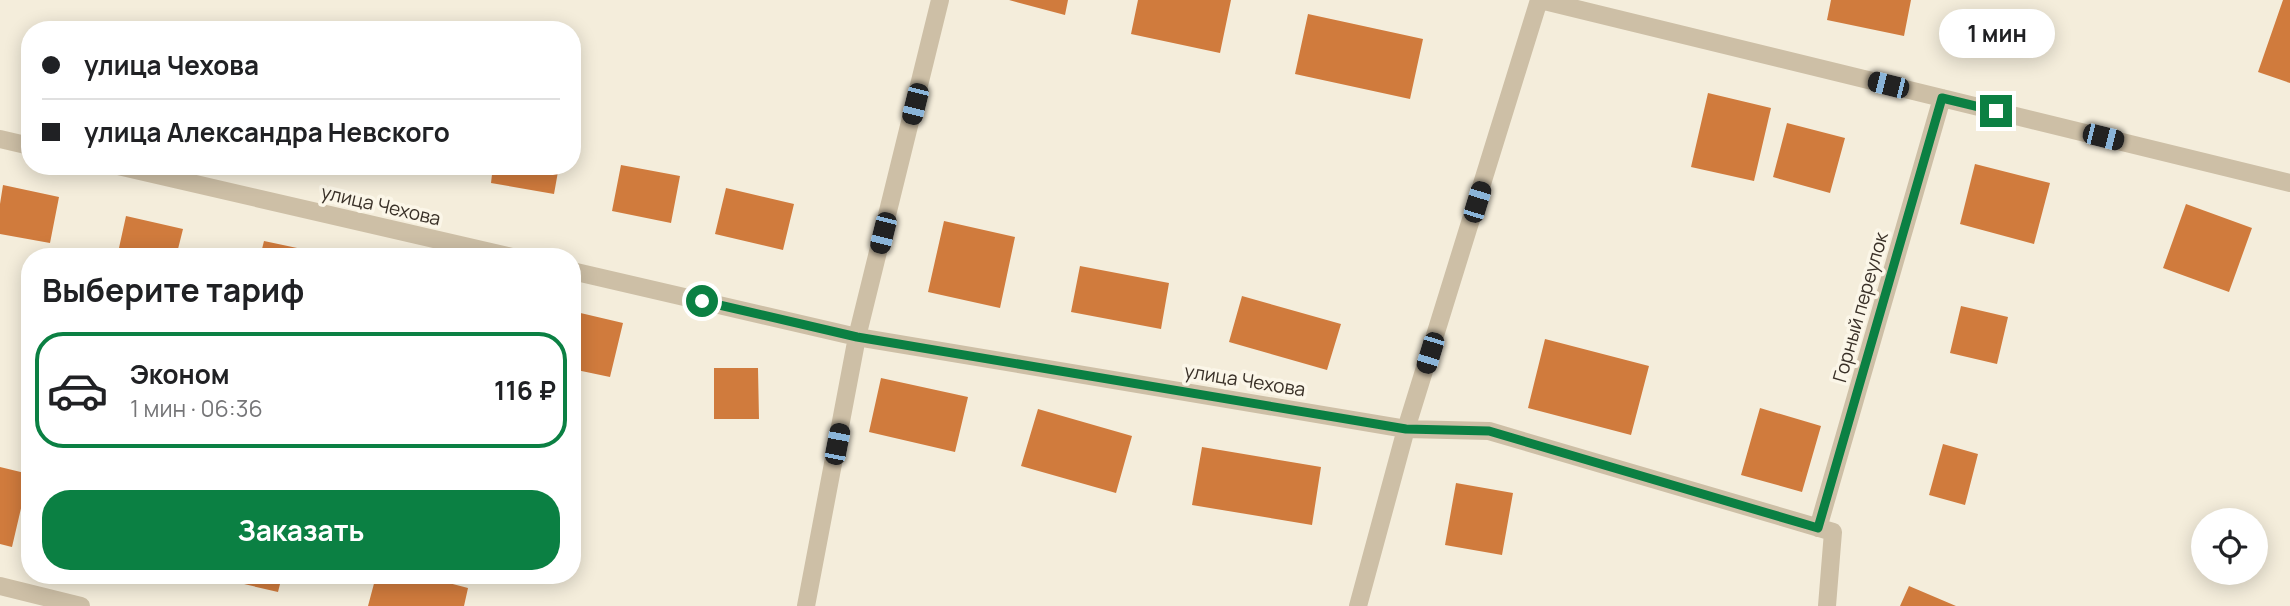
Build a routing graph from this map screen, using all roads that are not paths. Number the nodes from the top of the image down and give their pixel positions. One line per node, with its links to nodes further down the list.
1 (940, 0): 10 (street)
2 (1540, 0): 3 (street); 11 (street)
3 (1942, 98): 7 (street); 12 (street, Горный переулок)
4 (0, 139): 5 (street)
5 (21, 144)
6 (157, 175): 8 (street, улица Чехова)
7 (2290, 183)
8 (473, 248)
9 (581, 273): 10 (street, улица Чехова)
10 (857, 337): 11 (street, улица Чехова); 15 (street)
11 (1406, 429): 12 (street, улица Чехова); 16 (street)
12 (1818, 528): 17 (street)
13 (0, 586): 14 (street)
14 (81, 606)
15 (806, 606)
16 (1358, 606)
17 (1827, 606)

